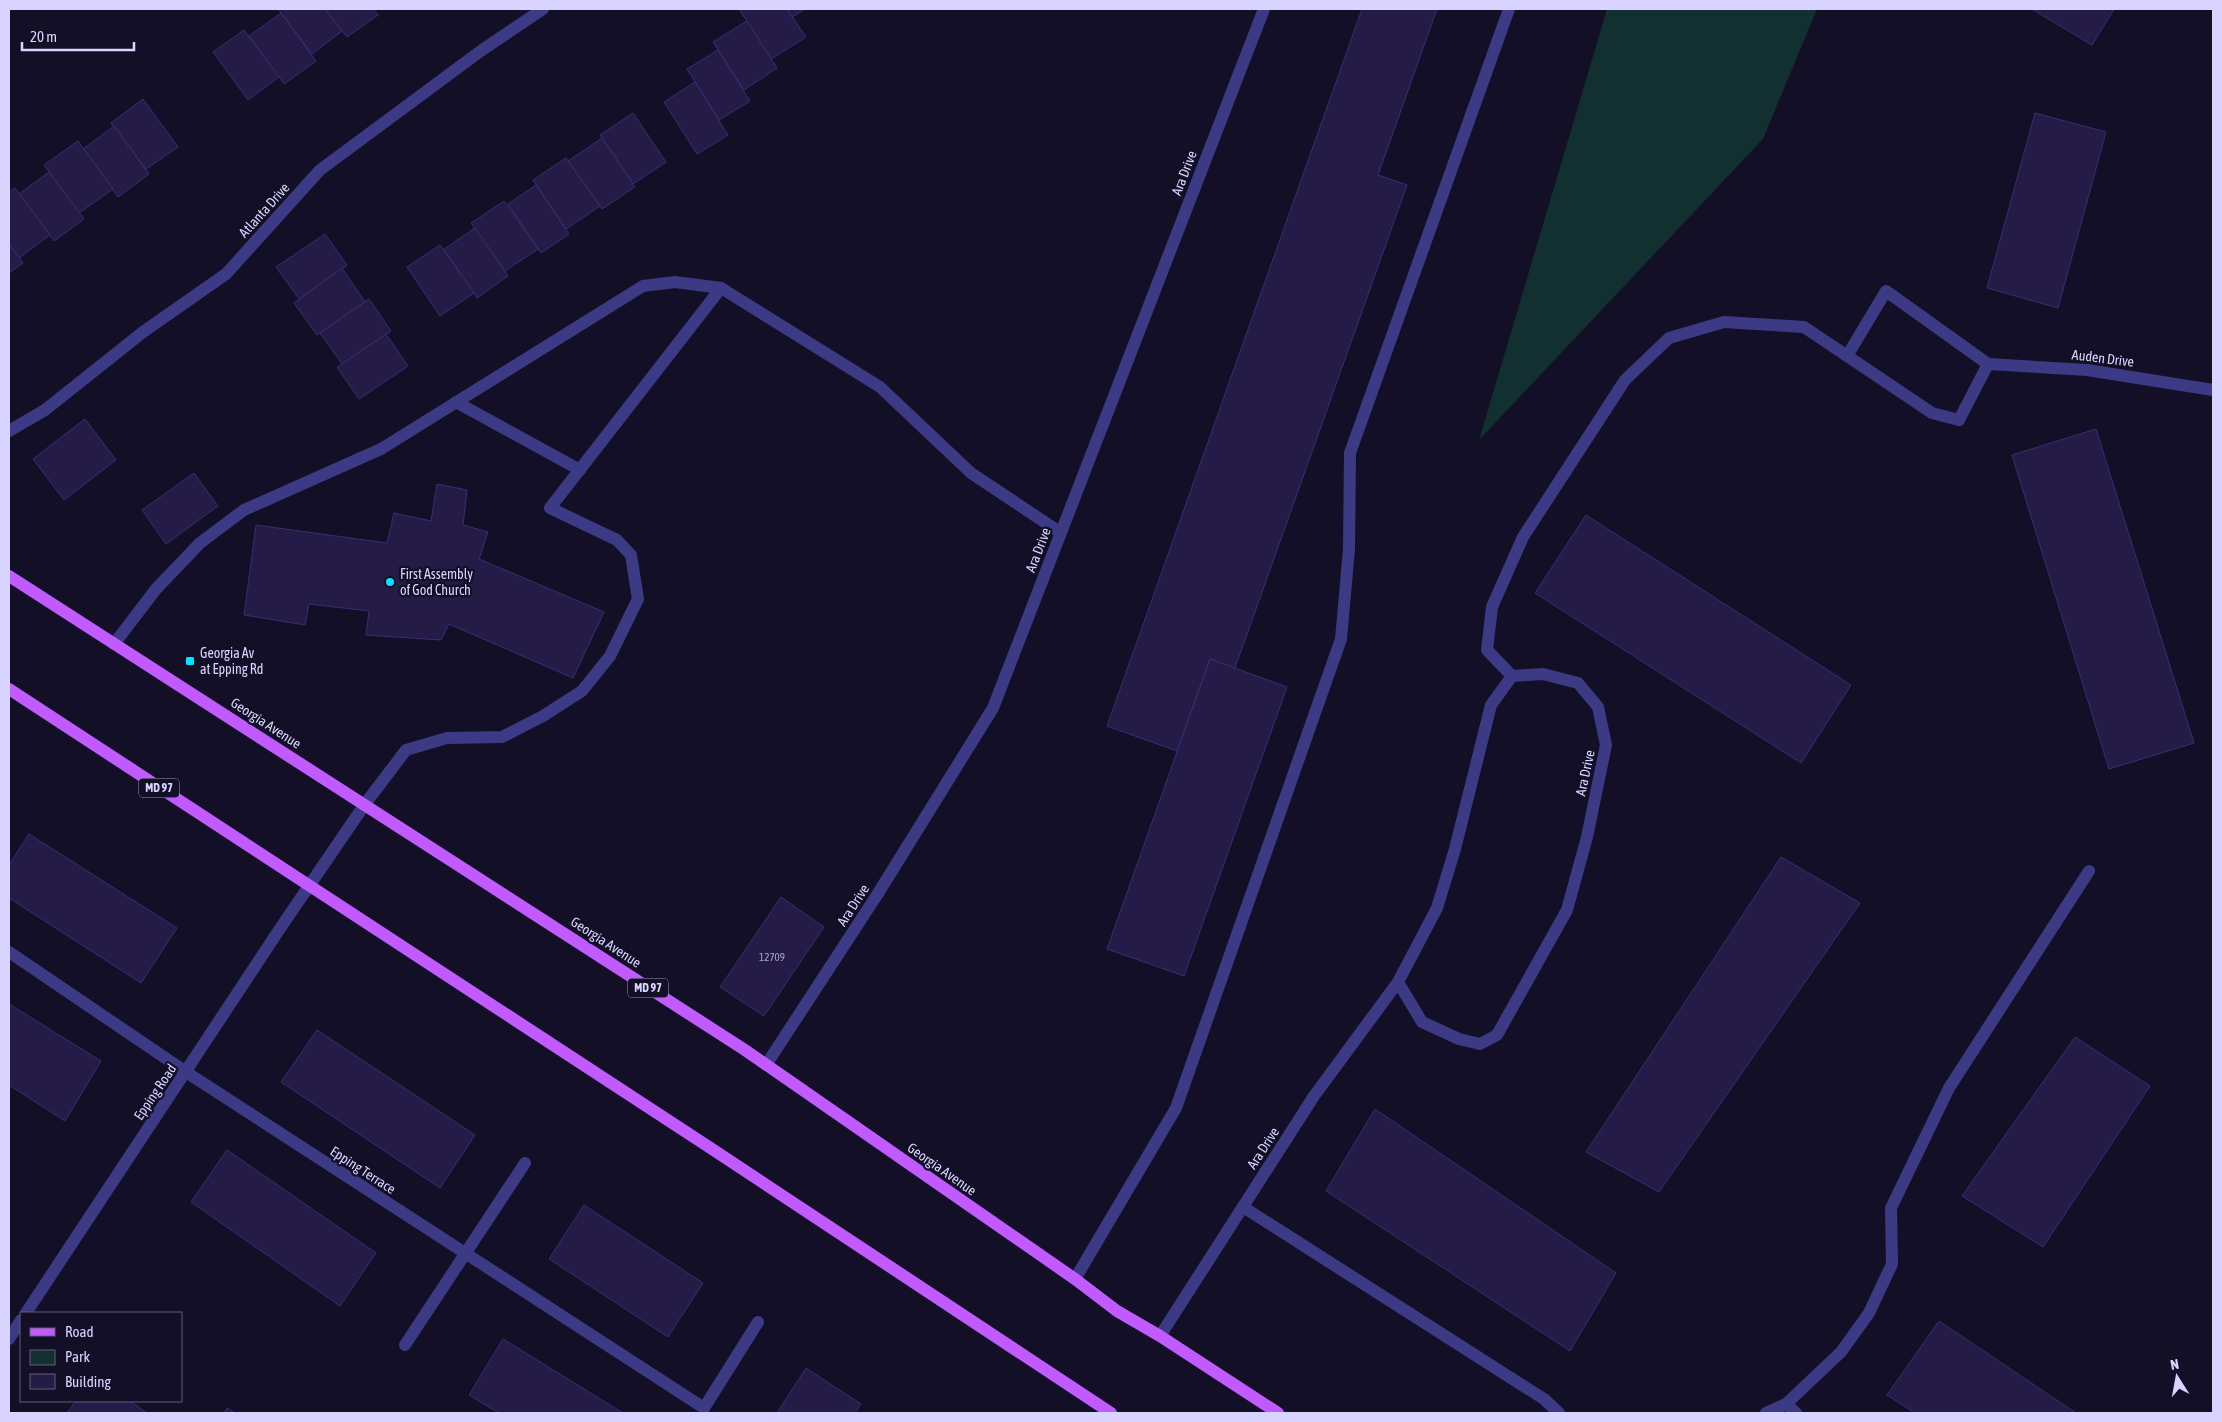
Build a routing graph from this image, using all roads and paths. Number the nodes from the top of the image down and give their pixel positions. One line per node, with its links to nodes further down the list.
1 (543, 9): 9 (street, Atlanta Drive)
2 (1264, 9): 11 (street, Ara Drive)
3 (1509, 9): 26 (street)
4 (721, 288): 8 (street); 10 (street); 11 (street)
5 (1847, 356): 6 (street); 6 (street); 14 (street)
6 (1988, 364): 7 (street, Auden Drive)
7 (2213, 390)
8 (456, 402): 10 (street); 13 (street)
9 (9, 431)
10 (580, 470): 16 (street, Epping Road)
11 (1061, 533): 21 (street, Ara Drive)
12 (9, 576): 13 (main road, Georgia Avenue / MD 97)
13 (114, 644): 16 (main road, Georgia Avenue / MD 97)
14 (1512, 676): 20 (street, Ara Drive); 20 (street, Ara Drive)
15 (9, 689): 18 (main road, MD 97)
16 (365, 804): 18 (street, Epping Road); 21 (main road, Georgia Avenue / MD 97)
17 (2089, 871): 33 (street)
18 (310, 887): 22 (street, Epping Road); 34 (main road, MD 97)
19 (9, 952): 22 (street, Epping Terrace)
20 (1398, 982): 24 (street, Ara Drive)
21 (766, 1065): 26 (main road, Georgia Avenue / MD 97)
22 (186, 1072): 25 (street, Epping Terrace); 27 (street, Epping Road)
23 (525, 1163): 25 (street)
24 (1242, 1208): 30 (street, Ara Drive); 36 (street)
25 (464, 1255): 29 (street, Epping Terrace); 32 (street)
26 (1075, 1279): 30 (main road, Georgia Avenue / MD 97)
27 (27, 1312)
28 (20, 1322): 31 (street)
29 (758, 1322)
30 (1160, 1336): 35 (main road, Georgia Avenue / MD 97)
31 (9, 1339)
32 (404, 1345)
33 (1786, 1404): 37 (street); 38 (street)
34 (1111, 1413)
35 (1278, 1413)
36 (1559, 1413)
37 (1766, 1413)
38 (1796, 1413)

